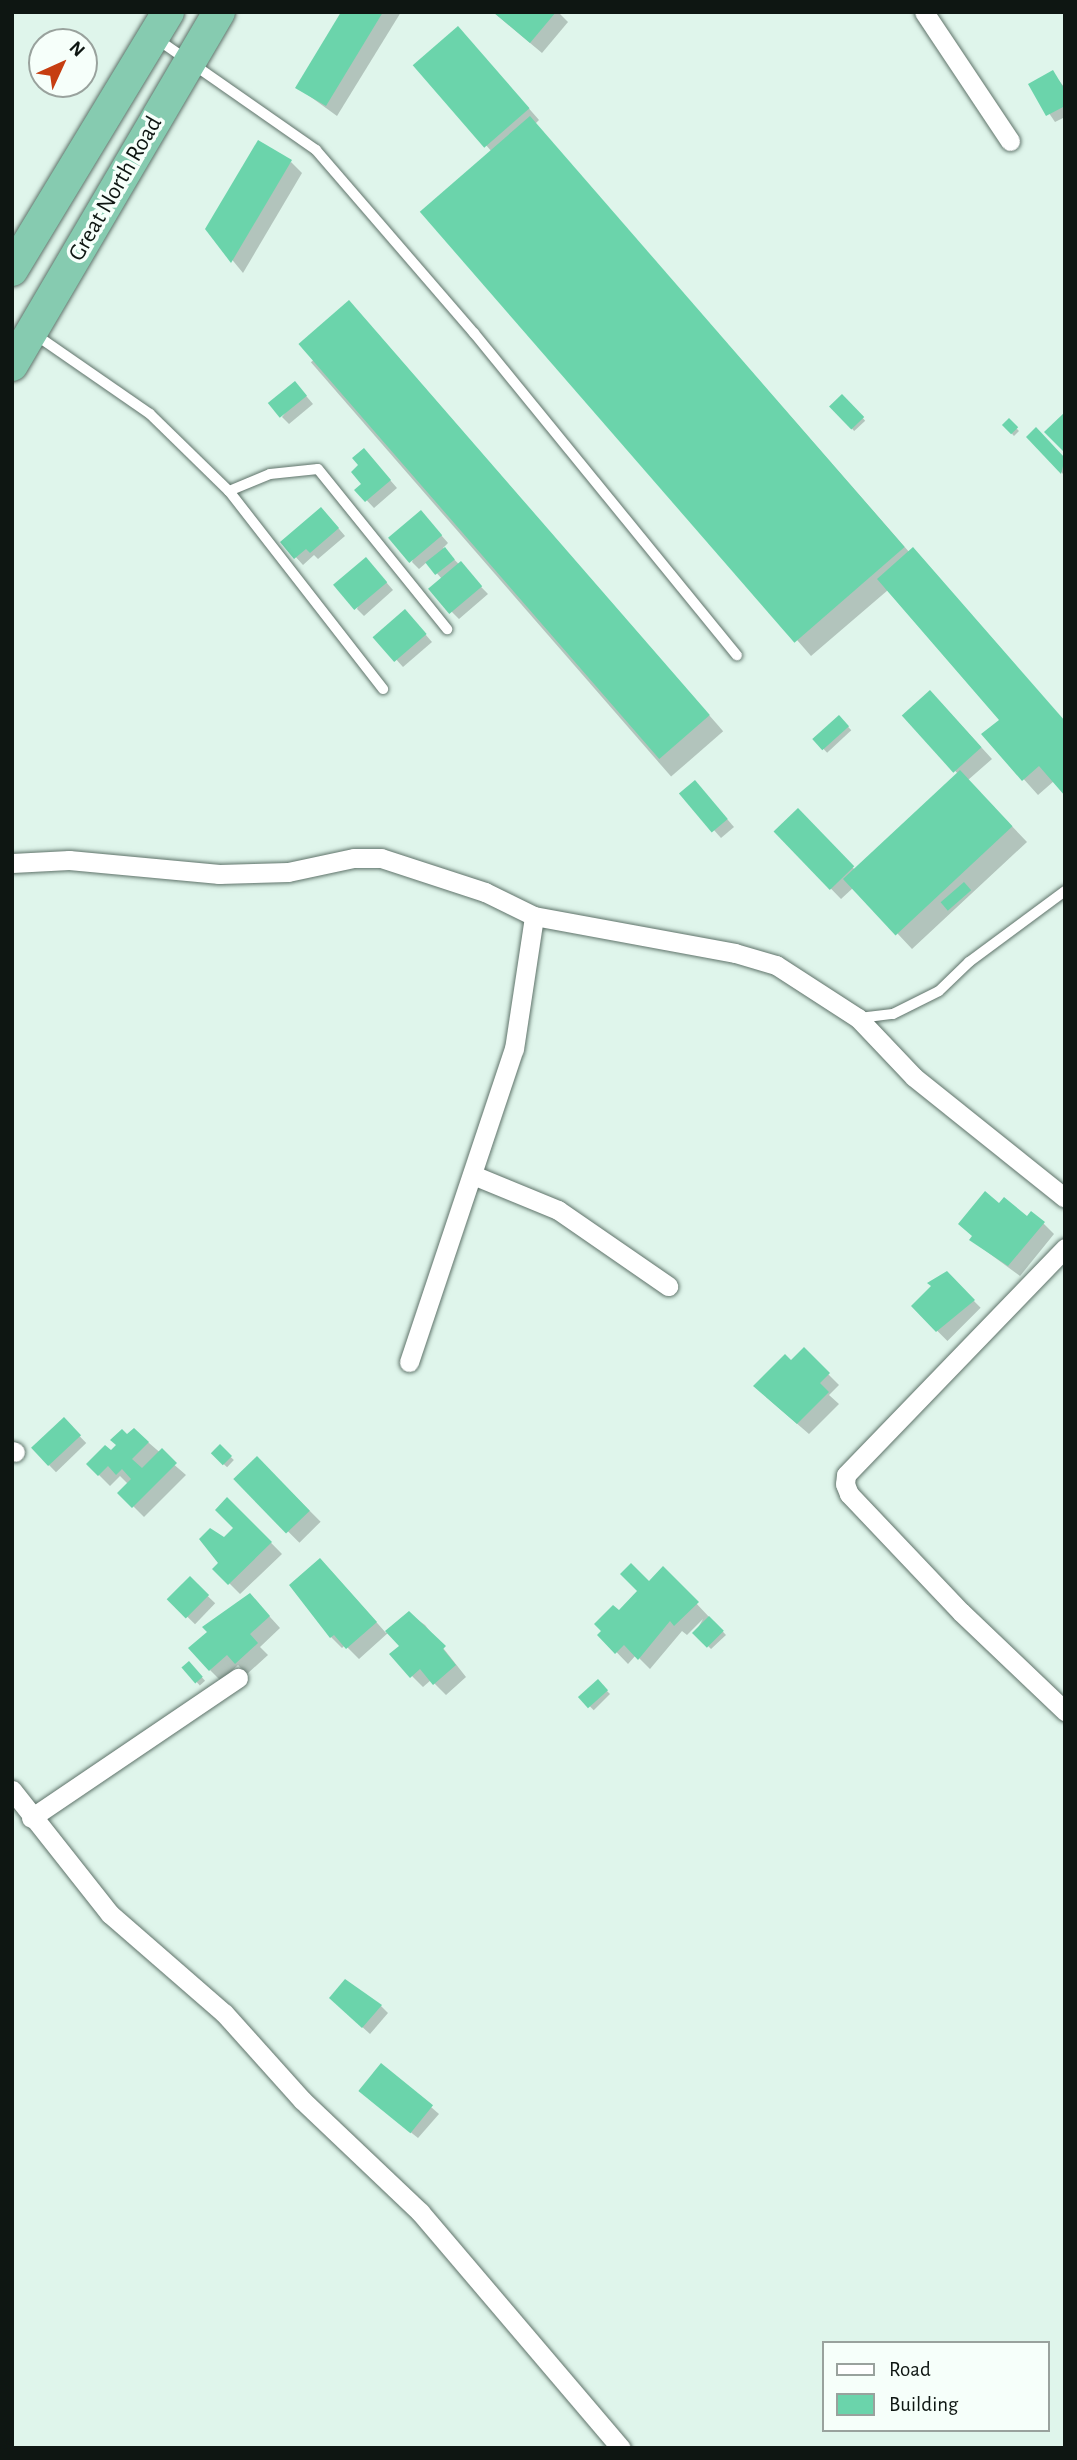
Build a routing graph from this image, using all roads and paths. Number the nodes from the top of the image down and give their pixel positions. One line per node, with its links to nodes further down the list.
1 (219, 12): 4 (highway, Great North Road)
2 (924, 12): 5 (street)
3 (161, 24): 4 (lane); 6 (highway, Great North Road)
4 (190, 60): 7 (highway, Great North Road); 11 (lane)
5 (1010, 141)
6 (12, 270)
7 (33, 333): 8 (highway, Great North Road); 9 (lane)
8 (12, 365)
9 (229, 491): 10 (lane); 12 (lane)
10 (447, 629)
11 (737, 655)
12 (383, 689)
13 (12, 863): 15 (street)
14 (1065, 891): 16 (lane)
15 (534, 916): 16 (street); 17 (street)
16 (859, 1018): 18 (street)
17 (473, 1175): 20 (street); 21 (street)
18 (1065, 1198)
19 (1065, 1248): 23 (street)
20 (668, 1286)
21 (409, 1362)
22 (238, 1678): 25 (street)
23 (1065, 1711)
24 (12, 1790): 25 (street)
25 (31, 1818): 26 (street)
26 (621, 2448)

